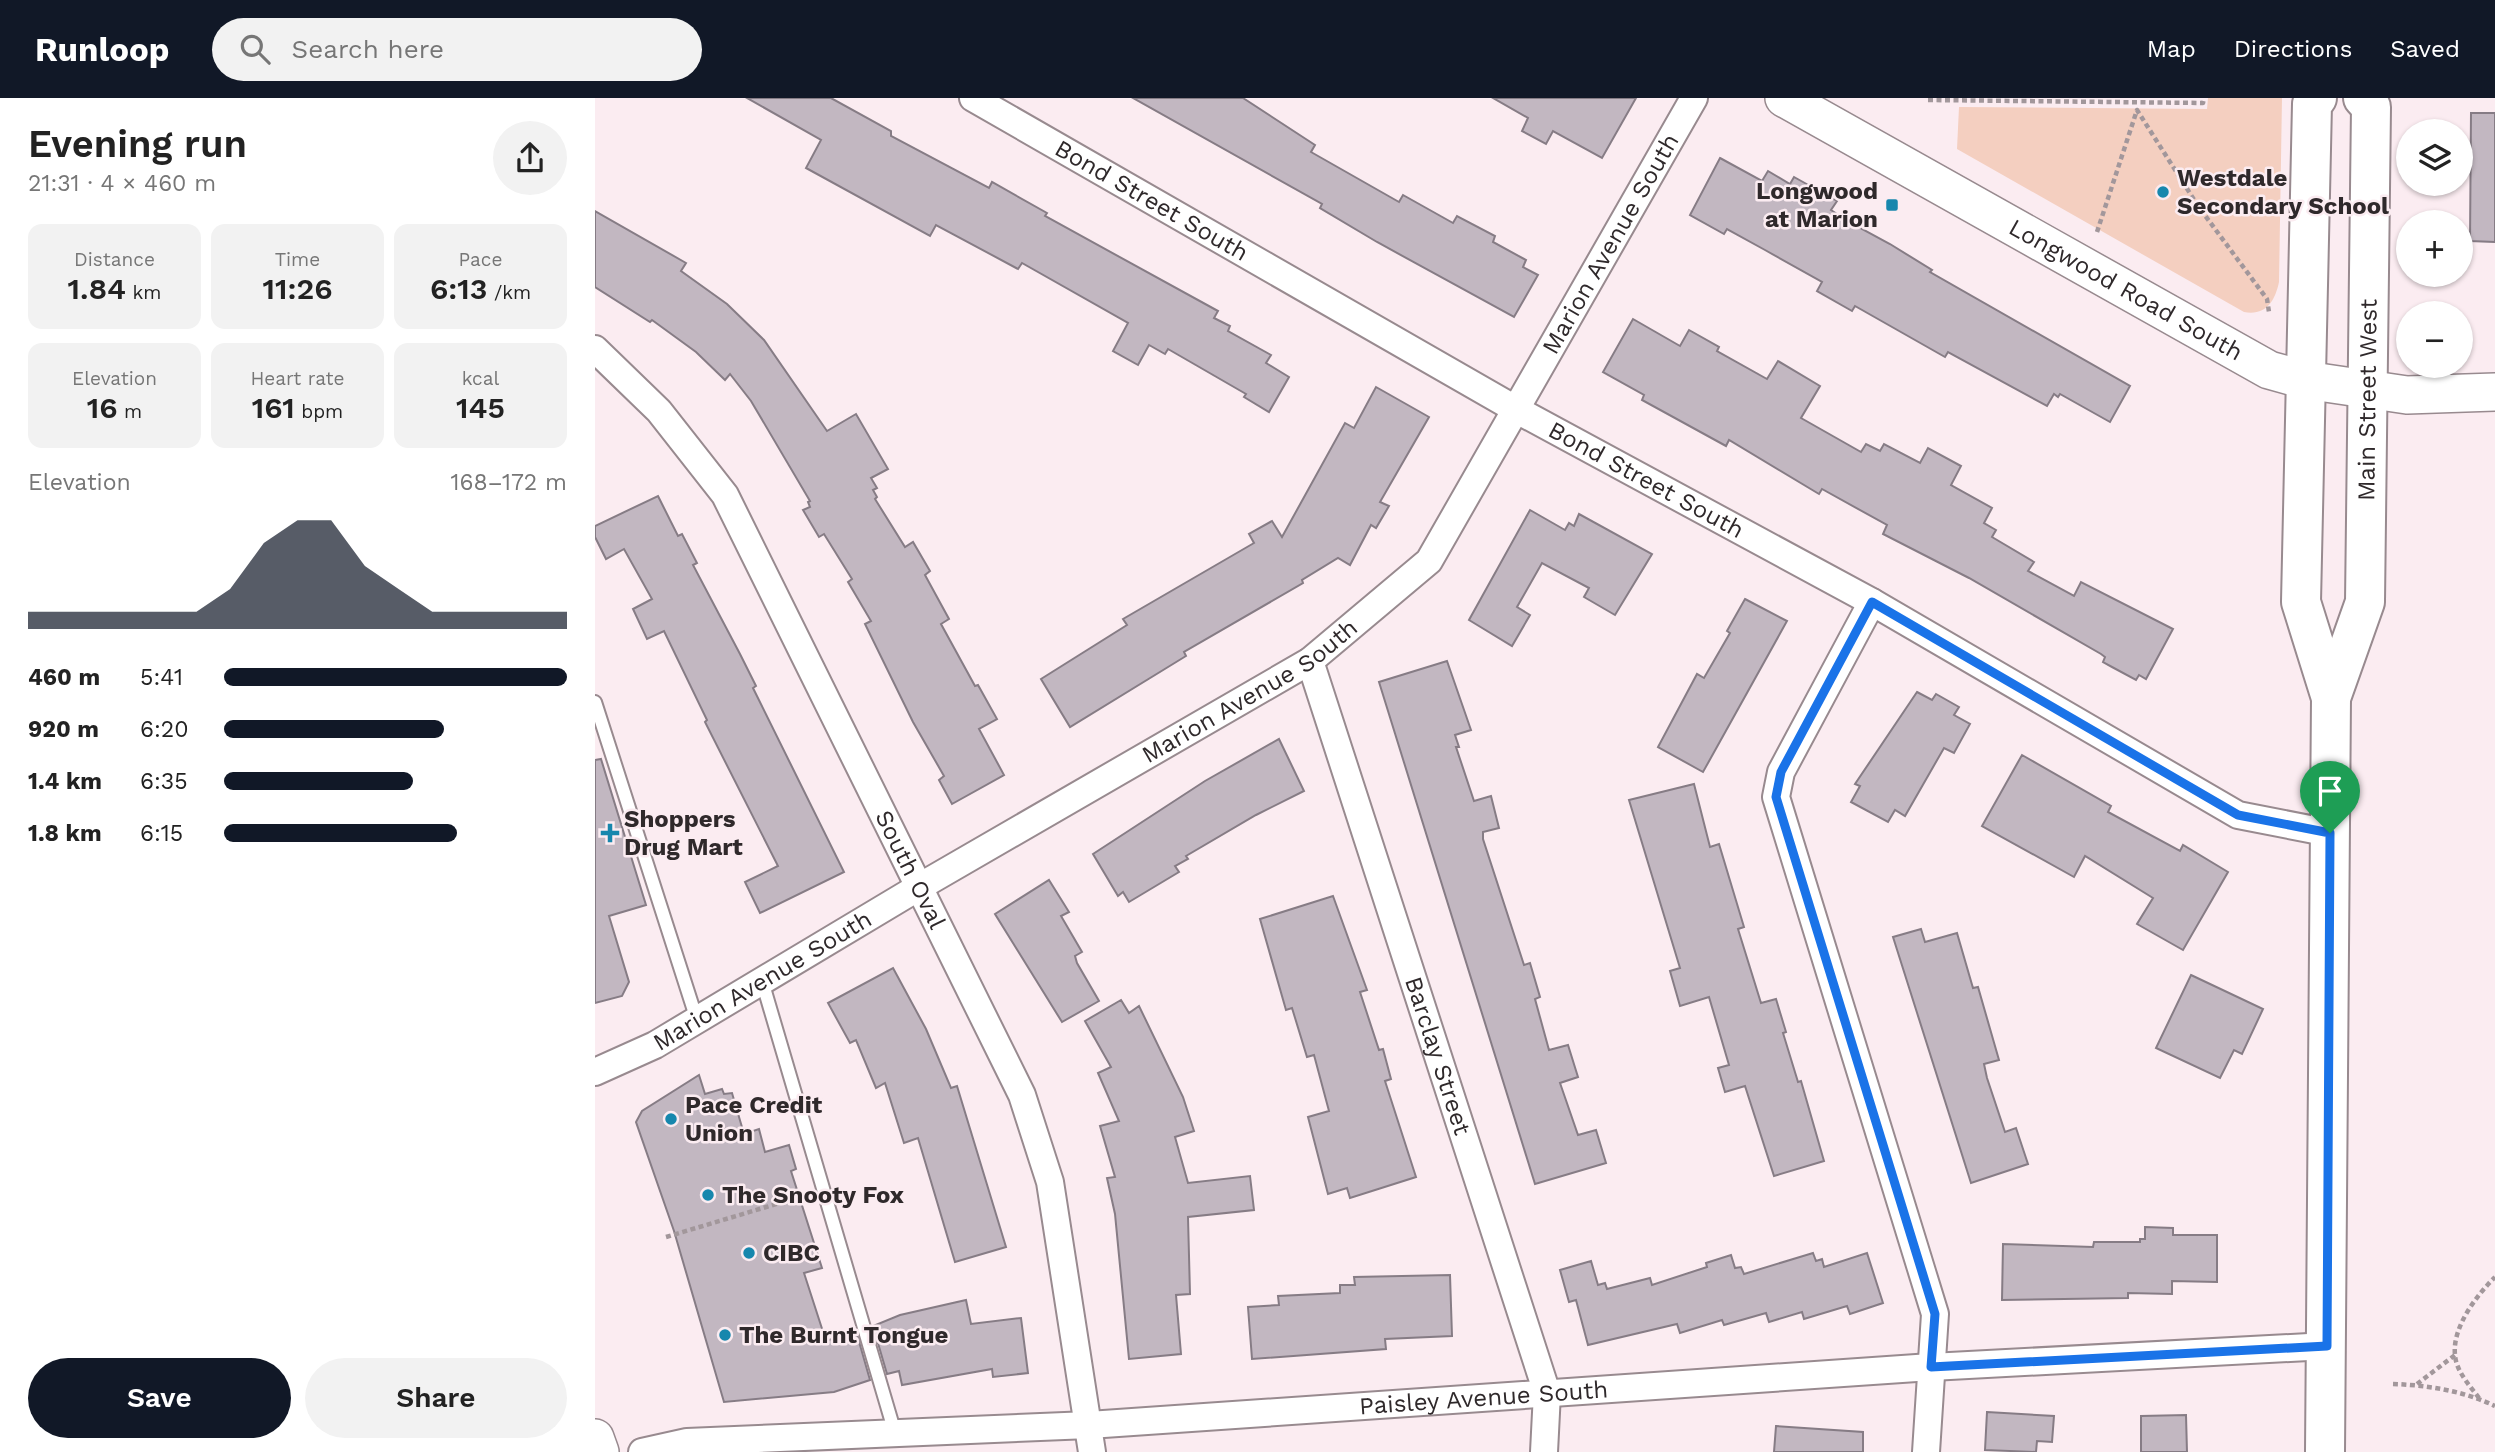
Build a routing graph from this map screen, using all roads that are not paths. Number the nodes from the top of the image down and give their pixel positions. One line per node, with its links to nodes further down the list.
1 (973, 98): 10 (street, Bond Street South)
2 (1695, 98): 10 (street, Marion Avenue South)
3 (1784, 98): 7 (street, Longwood Road South)
4 (2317, 98): 7 (main road, Main Street West)
5 (2363, 98): 8 (main road, Main Street West)
6 (595, 349): 16 (street, South Oval)
7 (2305, 380): 8 (street, Longwood Road South); 13 (main road, Main Street West)
8 (2367, 389): 9 (street, Longwood Road South); 13 (main road, Main Street West)
9 (2495, 392)
10 (1517, 410): 11 (street, Bond Street South); 12 (street, Marion Avenue South)
11 (1872, 602): 15 (street, Bond Street South); 21 (street)
12 (1310, 661): 16 (street, Marion Avenue South); 22 (street, Barclay Street)
13 (2330, 698): 15 (main road, Main Street West)
14 (595, 702): 18 (lane)
15 (2330, 833): 20 (main road, Main Street West)
16 (919, 887): 17 (street, Marion Avenue South); 23 (street, South Oval)
17 (762, 981): 18 (street, Marion Avenue South); 24 (lane)
18 (697, 1020): 19 (street, Marion Avenue South)
19 (595, 1072)
20 (2327, 1346): 21 (street, Paisley Avenue South); 32 (main road, Main Street West)
21 (1931, 1367): 22 (street, Paisley Avenue South); 31 (street)
22 (1547, 1393): 23 (street, Paisley Avenue South); 30 (street, Barclay Street)
23 (1089, 1425): 24 (street, Paisley Avenue South); 29 (street, South Oval)
24 (895, 1433): 26 (street, Paisley Avenue South)
25 (595, 1437): 27 (street)
26 (831, 1444): 28 (street, Paisley Avenue South)
27 (600, 1452)
28 (642, 1452)
29 (1092, 1452)
30 (1544, 1452)
31 (1926, 1452)
32 (2325, 1452)

